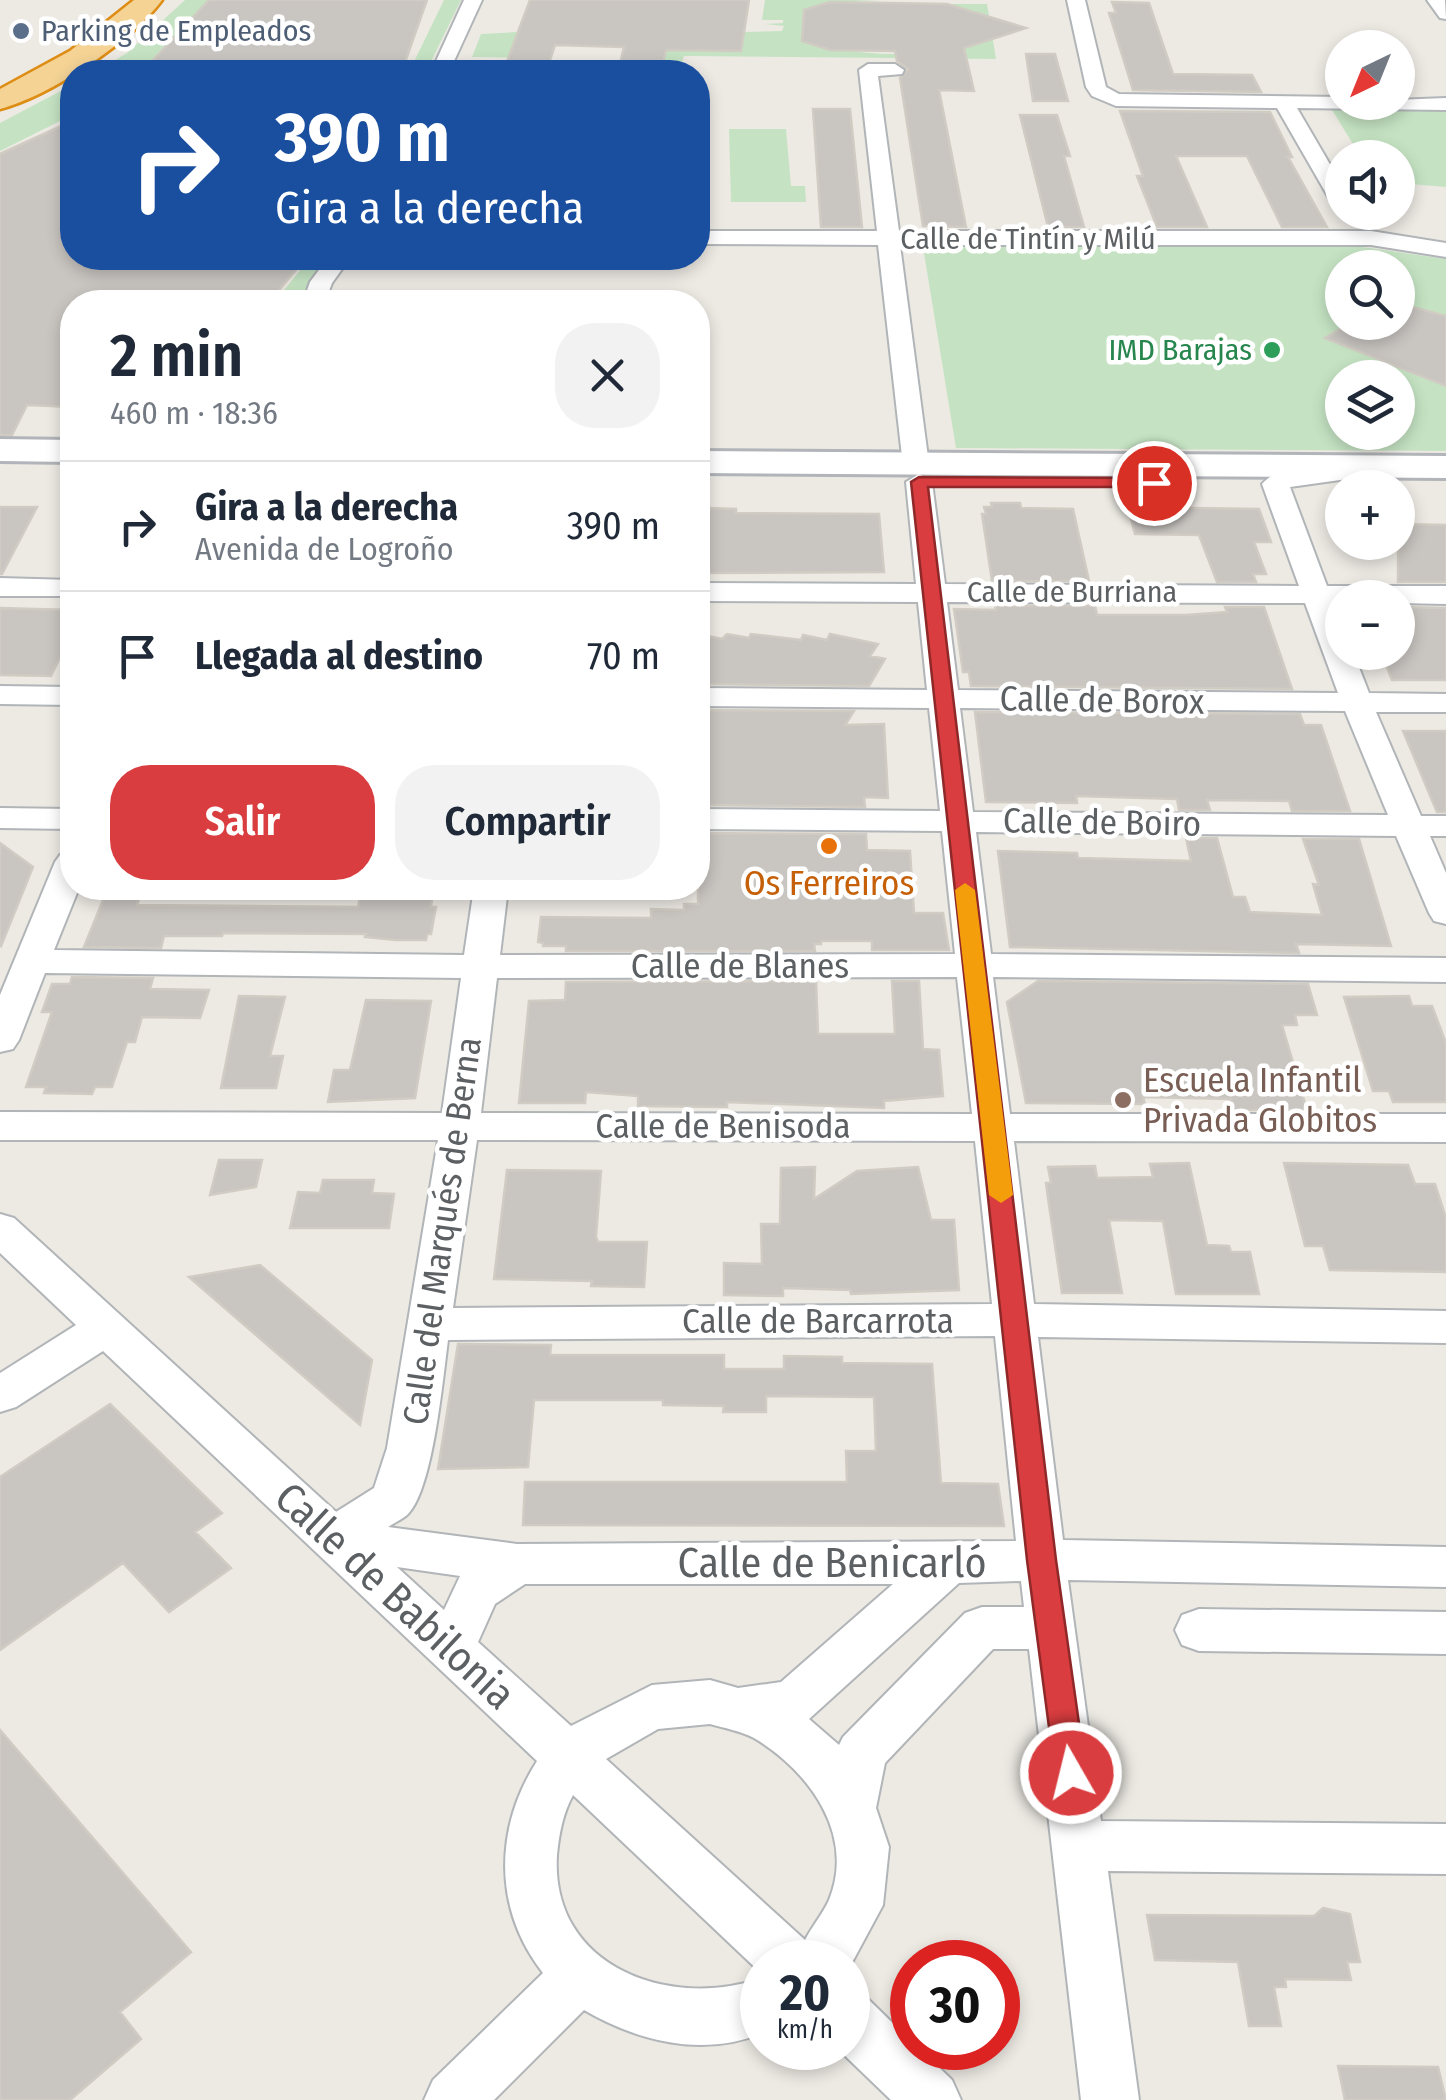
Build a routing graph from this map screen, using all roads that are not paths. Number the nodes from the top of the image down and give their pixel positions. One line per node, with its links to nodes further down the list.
1 (149, 0): 7 (highway)
2 (171, 0): 8 (highway)
3 (473, 0): 9 (street)
4 (1076, 0): 14 (street)
5 (1436, 0): 6 (street)
6 (1446, 14)
7 (74, 60)
8 (100, 60)
9 (446, 60)
10 (60, 68): 13 (highway)
11 (895, 70): 21 (street)
12 (60, 82): 16 (highway)
13 (0, 100)
14 (1284, 103): 15 (street); 17 (street)
15 (1446, 104)
16 (0, 114)
17 (1325, 173)
18 (1356, 230): 20 (street)
19 (710, 238): 21 (street, Calle de Tintín y Milú)
20 (1359, 238): 21 (street, Calle de Tintín y Milú); 22 (street, Calle de Tintín y Milú)
21 (891, 239): 29 (street)
22 (1446, 250)
23 (60, 448): 24 (main road)
24 (16, 450)
25 (710, 464): 29 (main road)
26 (0, 470): 27 (main road)
27 (60, 470)
28 (1446, 470): 29 (main road); 31 (street)
29 (917, 473): 30 (main road); 31 (main road); 36 (street)
30 (710, 479)
31 (1275, 484): 32 (main road); 37 (street)
32 (1446, 485)
33 (0, 588): 34 (street)
34 (60, 588)
35 (710, 592): 36 (street, Calle de Burriana)
36 (929, 592): 37 (street, Calle de Burriana); 42 (street)
37 (1319, 594): 38 (street, Calle de Burriana); 44 (street)
38 (1446, 595)
39 (0, 695): 40 (street)
40 (60, 696)
41 (710, 698): 42 (street, Calle de Borox)
42 (942, 698): 44 (street, Calle de Borox); 48 (street)
43 (1446, 703): 44 (street, Calle de Borox)
44 (1358, 704): 49 (street)
45 (0, 818): 46 (street)
46 (60, 819)
47 (710, 819): 48 (street, Calle de Boiro)
48 (956, 820): 49 (street, Calle de Boiro); 55 (street)
49 (1408, 826): 50 (street, Calle de Boiro); 53 (street)
50 (1446, 826)
51 (60, 894): 54 (street)
52 (489, 900): 56 (street, Calle del Marqués de Berna)
53 (1446, 913)
54 (35, 961): 56 (street, Calle de Blanes); 58 (street)
55 (975, 965): 56 (street, Calle de Blanes); 57 (street, Calle de Blanes); 59 (street)
56 (478, 967): 61 (street, Calle del Marqués de Berna)
57 (1446, 970)
58 (0, 1040)
59 (992, 1125): 61 (street, Calle de Benisoda); 62 (street, Calle de Benisoda); 64 (street)
60 (0, 1126): 61 (street, Calle de Benisoda)
61 (460, 1126): 65 (street, Calle del Marqués de Berna)
62 (1446, 1128)
63 (0, 1229): 67 (street, Calle de Babilonia)
64 (1015, 1320): 65 (street, Calle de Barcarrota); 66 (street, Calle de Barcarrota); 70 (street)
65 (430, 1324): 69 (street, Calle del Marqués de Berna)
66 (1446, 1327)
67 (106, 1328): 68 (street); 69 (street, Calle de Babilonia)
68 (0, 1395)
69 (332, 1539): 71 (street, Calle de Benicarló); 77 (street, Calle de Babilonia)
70 (1042, 1560): 72 (street, Calle de Benicarló); 73 (street, Calle de Benicarló); 74 (street)
71 (517, 1564): 72 (street, Calle de Benicarló); 77 (street)
72 (948, 1564): 78 (street)
73 (1446, 1567)
74 (1051, 1628): 80 (street); 81 (street)
75 (1200, 1630): 76 (street)
76 (1446, 1633)
77 (450, 1650): 79 (street, Calle de Babilonia)
78 (742, 1708): 79 (street); 80 (street)
79 (571, 1756): 83 (street, Calle de Babilonia); 85 (street)
80 (853, 1803): 84 (street)
81 (1081, 1846): 82 (street); 90 (street)
82 (1446, 1849)
83 (766, 1940)
84 (841, 1940)
85 (579, 1976): 86 (street); 88 (street)
86 (740, 2010)
87 (870, 2040): 89 (street)
88 (453, 2100)
89 (932, 2100)
90 (1110, 2100)

